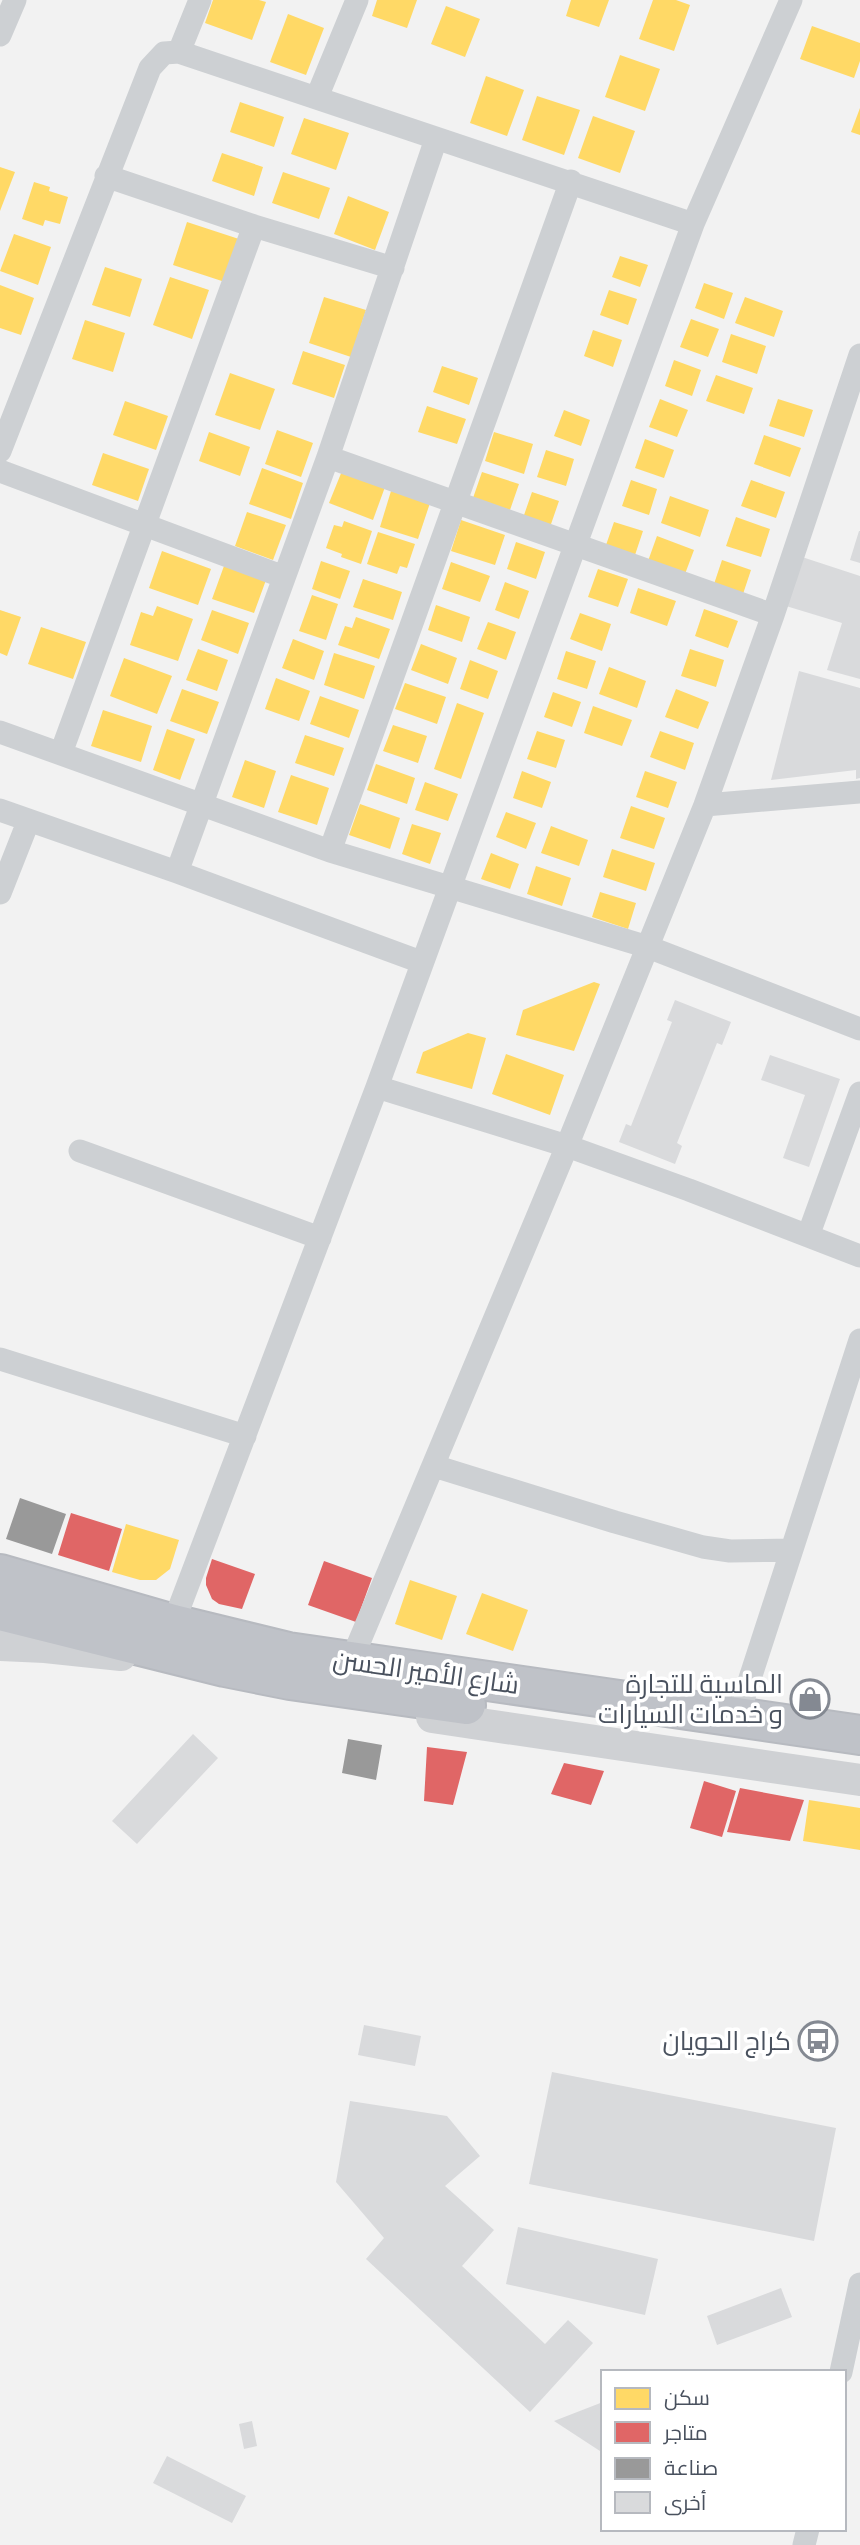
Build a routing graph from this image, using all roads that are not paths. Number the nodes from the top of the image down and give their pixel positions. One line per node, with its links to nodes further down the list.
1 (15, 0): 5 (street)
2 (200, 0): 6 (street)
3 (357, 0): 7 (street)
4 (788, 1): 11 (street)
5 (0, 35)
6 (179, 52): 7 (street); 9 (street)
7 (317, 97): 8 (street)
8 (436, 139): 10 (street); 13 (street)
9 (106, 176): 12 (street); 15 (street)
10 (572, 181): 11 (street); 18 (street)
11 (693, 224): 20 (street)
12 (254, 226): 13 (street); 19 (street)
13 (393, 268): 16 (street)
14 (860, 355): 22 (street)
15 (0, 451)
16 (328, 457): 18 (street); 21 (street)
17 (0, 471): 19 (street)
18 (456, 504): 20 (street); 30 (street)
19 (145, 526): 21 (street); 24 (street)
20 (575, 545): 22 (street); 32 (street)
21 (284, 577): 27 (street)
22 (773, 615): 26 (street)
23 (0, 732): 24 (street)
24 (61, 753): 27 (street)
25 (860, 792): 26 (street)
26 (705, 805): 34 (street)
27 (202, 806): 30 (street); 31 (street)
28 (0, 810): 29 (street)
29 (28, 822): 31 (street); 33 (street)
30 (330, 851): 32 (street)
31 (177, 872): 35 (street)
32 (449, 888): 34 (street); 35 (street)
33 (0, 893)
34 (648, 947): 36 (street); 39 (street)
35 (421, 962): 37 (street)
36 (860, 1029)
37 (377, 1087): 39 (street); 42 (street)
38 (860, 1093): 41 (street)
39 (567, 1146): 41 (street); 47 (street)
40 (80, 1152): 42 (street)
41 (808, 1236): 43 (street)
42 (320, 1238): 46 (street)
43 (860, 1256)
44 (860, 1340): 48 (street)
45 (0, 1359): 46 (street)
46 (245, 1436): 51 (street)
47 (434, 1466): 48 (street); 53 (street)
48 (791, 1550): 56 (street)
49 (0, 1574): 51 (highway, شارع الأمير الحسن)
50 (0, 1611): 55 (highway, شارع الأمير الحسن)
51 (173, 1624): 54 (highway, شارع الأمير الحسن)
52 (0, 1645): 55 (main road)
53 (357, 1647): 54 (main road); 56 (main road)
54 (289, 1666): 55 (highway, شارع الأمير الحسن); 58 (highway, شارع الأمير الحسن); 59 (highway, شارع الأمير الحسن); 60 (main road)
55 (225, 1667)
56 (742, 1703): 57 (main road)
57 (860, 1717)
58 (860, 1735)
59 (860, 1759)
60 (860, 1780)
61 (860, 2284): 62 (street)
62 (841, 2370)

